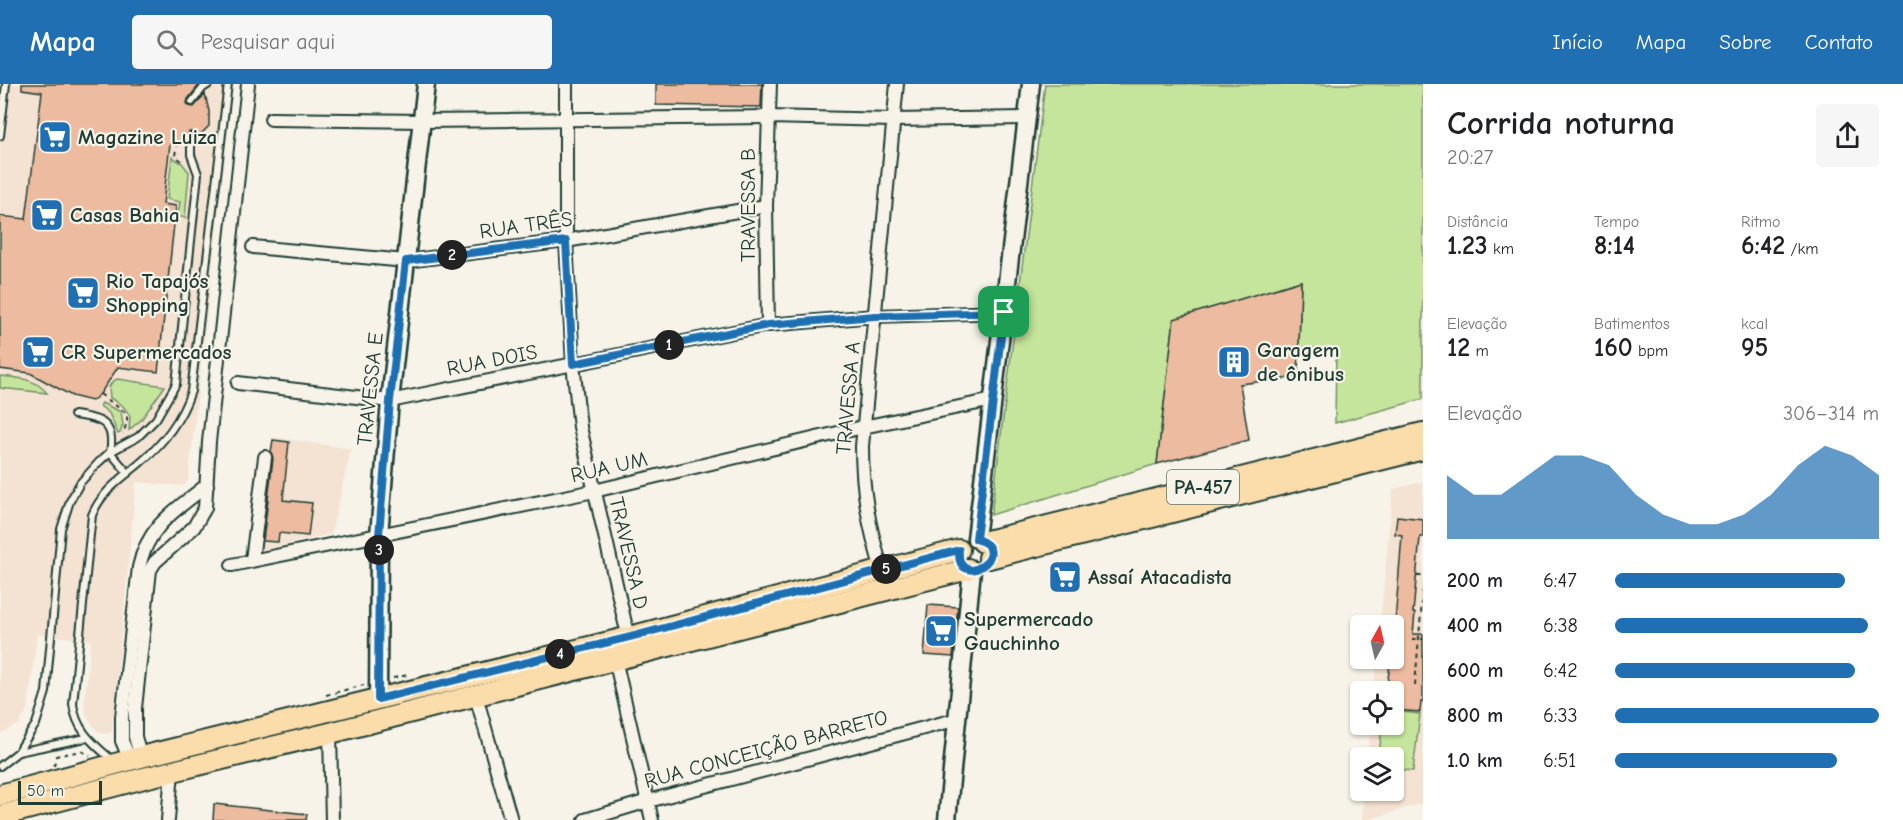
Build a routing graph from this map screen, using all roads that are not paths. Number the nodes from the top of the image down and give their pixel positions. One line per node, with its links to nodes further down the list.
1 (6, 84): 17 (lane)
2 (209, 84): 10 (lane)
3 (228, 84): 36 (lane)
4 (248, 84): 37 (street)
5 (426, 84): 16 (street, TRAVESSA E)
6 (566, 84): 14 (street, TRAVESSA D)
7 (770, 84): 11 (street, TRAVESSA B)
8 (897, 84): 15 (street, TRAVESSA A)
9 (1031, 84): 12 (street)
10 (192, 102)
11 (768, 117): 14 (street); 15 (street); 19 (street, TRAVESSA B)
12 (1028, 118): 15 (street); 23 (street)
13 (271, 119): 16 (street)
14 (566, 119): 16 (street); 20 (street, TRAVESSA D)
15 (893, 120): 24 (street, TRAVESSA A)
16 (423, 121): 22 (street, TRAVESSA E)
17 (0, 136)
18 (191, 137): 34 (lane)
19 (766, 206): 20 (street, RUA TRÊS); 25 (street, TRAVESSA B)
20 (566, 241): 22 (street, RUA TRÊS); 26 (street, TRAVESSA D)
21 (253, 247): 22 (street, RUA TRÊS)
22 (406, 261): 29 (street, TRAVESSA E)
23 (1004, 312): 24 (street, RUA DOIS); 28 (street)
24 (875, 316): 25 (street, RUA DOIS); 31 (street, TRAVESSA A)
25 (768, 325): 26 (street, RUA DOIS)
26 (573, 364): 29 (street, RUA DOIS); 38 (street, TRAVESSA D)
27 (237, 383): 29 (street, RUA DOIS)
28 (993, 400): 31 (street, RUA UM); 40 (street)
29 (390, 401): 39 (street, TRAVESSA E)
30 (74, 415): 34 (lane)
31 (863, 427): 38 (street, RUA UM); 46 (street, TRAVESSA A)
32 (1423, 433): 40 (main road, PA-457)
33 (1423, 449): 40 (main road, PA-457)
34 (110, 452): 36 (lane); 54 (lane)
35 (264, 457): 42 (street)
36 (128, 473): 53 (lane)
37 (207, 485): 43 (street); 43 (street)
38 (594, 491): 39 (street, RUA UM); 47 (street, TRAVESSA D)
39 (379, 535): 42 (street, RUA UM); 50 (street, TRAVESSA E)
40 (983, 546): 41 (main road, PA-457); 45 (main road, PA-457)
41 (959, 550): 45 (main road); 46 (main road, PA-457)
42 (252, 560): 44 (street, RUA UM)
43 (146, 562): 55 (street)
44 (232, 565)
45 (970, 569): 48 (main road, PA-457); 51 (street)
46 (882, 570): 47 (main road, PA-457)
47 (630, 637): 50 (main road, PA-457)
48 (615, 659): 49 (main road, PA-457); 59 (street)
49 (476, 696): 52 (main road, PA-457); 63 (street)
50 (378, 699): 55 (main road, PA-457)
51 (958, 719): 59 (street, RUA CONCEIÇÃO BARRETO); 66 (street)
52 (330, 733): 57 (main road, PA-457); 62 (street)
53 (86, 738): 54 (lane); 55 (lane)
54 (18, 752): 56 (lane)
55 (129, 760): 58 (main road, PA-457)
56 (0, 766)
57 (172, 771): 60 (main road, PA-457); 61 (street)
58 (0, 795)
59 (648, 801): 64 (street, RUA CONCEIÇÃO BARRETO); 65 (street)
60 (0, 816)
61 (168, 820)
62 (332, 820)
63 (511, 820)
64 (585, 820)
65 (652, 820)
66 (947, 820)

